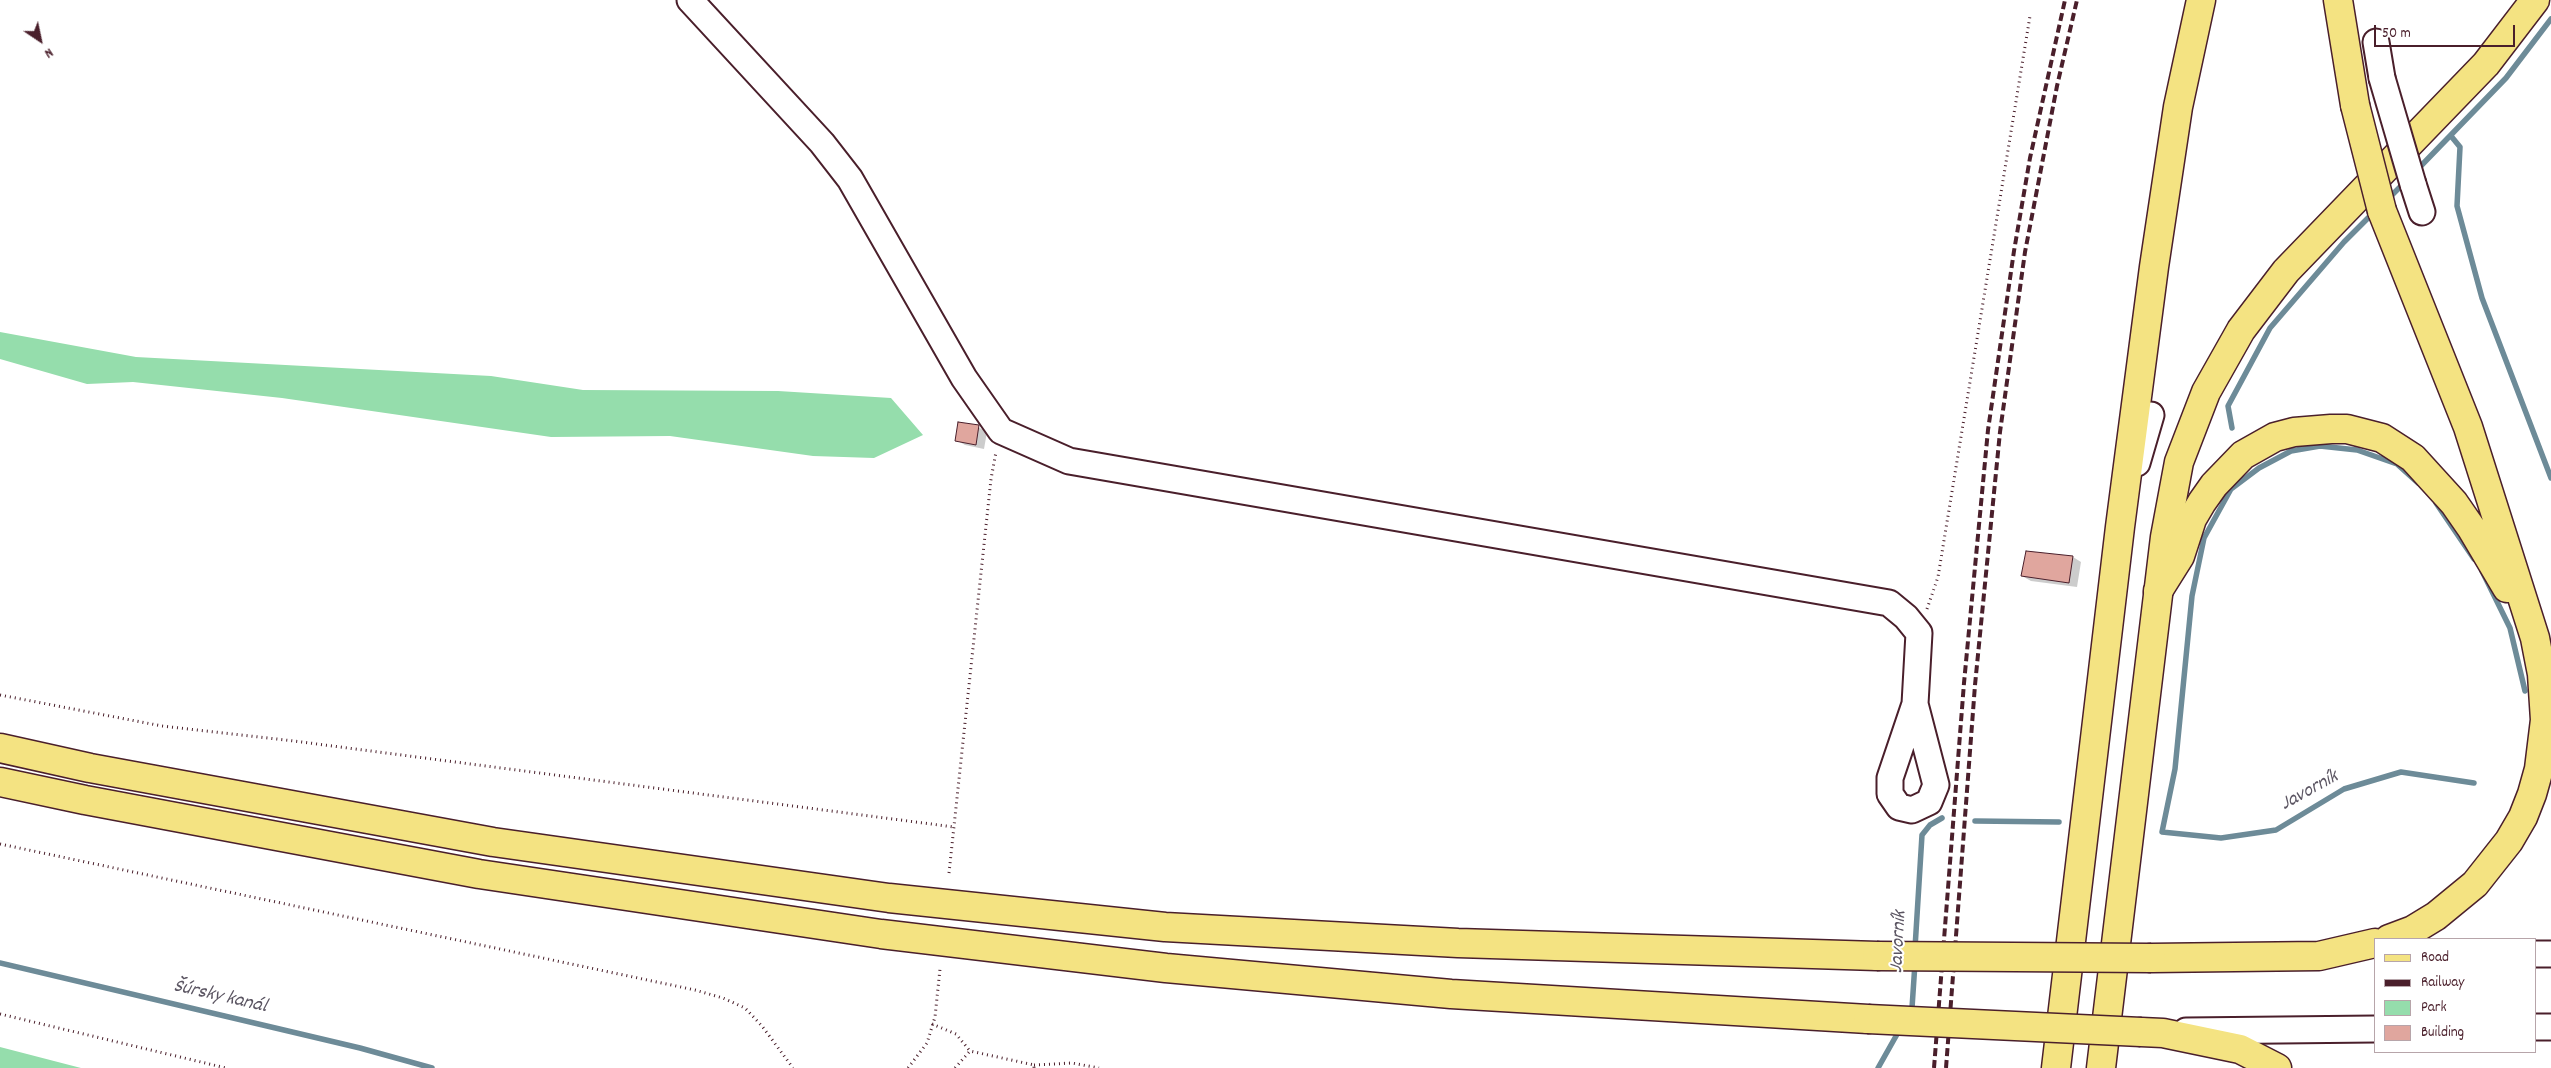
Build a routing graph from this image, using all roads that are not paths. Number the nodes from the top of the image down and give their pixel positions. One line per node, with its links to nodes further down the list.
1 (690, 0): 11 (lane)
2 (2201, 0): 8 (main road)
3 (2338, 0): 10 (main road, bridge)
4 (2535, 0): 9 (main road)
5 (2376, 42): 6 (lane, bridge)
6 (2422, 212)
7 (2151, 415): 8 (lane)
8 (2120, 527): 24 (main road)
9 (2158, 591): 10 (main road); 25 (main road)
10 (2535, 638): 14 (main road)
11 (1915, 704)
12 (0, 748): 19 (main road, bridge)
13 (0, 782): 23 (main road, bridge)
14 (2392, 938)
15 (2374, 943): 19 (main road)
16 (2536, 954): 17 (lane)
17 (2551, 954)
18 (2374, 955): 19 (lane)
19 (2319, 956)
20 (2551, 1026): 21 (lane)
21 (2536, 1027)
22 (2374, 1029): 23 (lane)
23 (2141, 1032): 26 (main road)
24 (2056, 1068)
25 (2102, 1068)
26 (2277, 1068)

